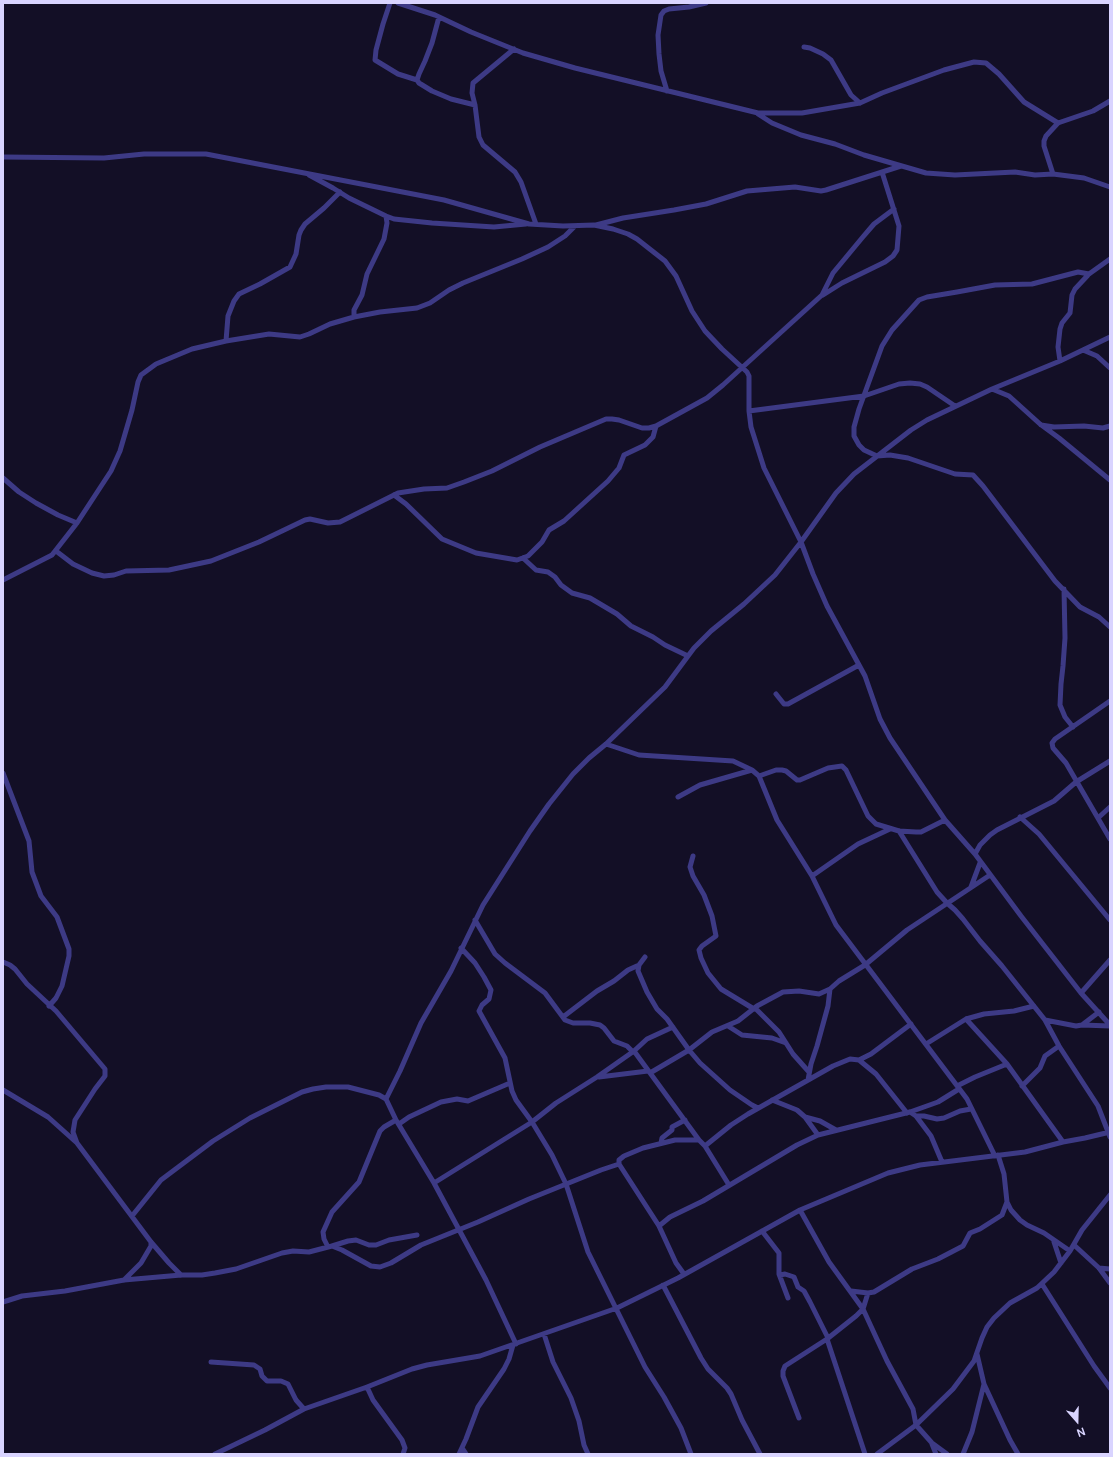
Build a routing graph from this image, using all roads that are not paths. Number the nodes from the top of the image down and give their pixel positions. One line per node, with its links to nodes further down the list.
1 (390, 3): 7 (street)
2 (398, 3): 4 (street)
3 (706, 3): 8 (street)
4 (439, 17): 6 (street); 7 (street)
5 (804, 47): 10 (street)
6 (514, 49): 8 (street); 11 (street)
7 (417, 80): 11 (street)
8 (667, 91): 12 (street)
9 (1110, 101): 13 (street)
10 (860, 103): 12 (street); 13 (street)
11 (475, 105): 24 (street)
12 (758, 113): 15 (street)
13 (1058, 124): 18 (street)
14 (3, 157): 17 (street)
15 (902, 166): 16 (street); 18 (street)
16 (882, 172): 21 (street); 25 (street)
17 (307, 173): 20 (street); 23 (street)
18 (1053, 174): 19 (street)
19 (1110, 187)
20 (340, 192): 22 (street); 32 (street)
21 (894, 209): 29 (street); 29 (street)
22 (386, 216): 23 (street); 30 (street)
23 (529, 224): 24 (street)
24 (536, 224): 26 (street)
25 (594, 225): 26 (street); 35 (street)
26 (575, 226): 30 (street)
27 (1109, 263): 28 (street)
28 (1089, 274): 34 (street); 38 (street)
29 (822, 295): 35 (street)
30 (354, 317): 32 (street)
31 (1110, 337): 33 (street)
32 (226, 341): 48 (street)
33 (1084, 350): 34 (street); 36 (street)
34 (1060, 360): 37 (street)
35 (742, 367): 40 (street); 42 (street)
36 (1110, 368)
37 (992, 389): 39 (street); 41 (street)
38 (864, 396): 39 (street); 40 (street); 44 (street)
39 (955, 406): 44 (street)
40 (749, 411): 49 (street)
41 (1040, 424): 43 (street); 46 (street)
42 (656, 426): 47 (street); 51 (street)
43 (1110, 426)
44 (877, 456): 49 (street); 53 (street)
45 (3, 478): 48 (street)
46 (1110, 480)
47 (394, 495): 50 (street); 51 (street)
48 (77, 523): 50 (street)
49 (801, 542): 55 (street); 56 (street)
50 (56, 551): 52 (street)
51 (523, 558): 55 (street)
52 (3, 580)
53 (1064, 589): 54 (street); 59 (street)
54 (1110, 627)
55 (688, 656): 60 (street)
56 (859, 665): 57 (street); 70 (street)
57 (776, 694)
58 (1110, 701): 59 (street)
59 (1073, 727): 65 (street)
60 (606, 744): 62 (street); 81 (street)
61 (1110, 761): 65 (street)
62 (752, 770): 64 (street); 66 (street)
63 (3, 772): 91 (street)
64 (759, 776): 71 (street); 78 (street)
65 (1076, 782): 68 (street); 69 (street)
66 (678, 797)
67 (1110, 807): 69 (street)
68 (1020, 817): 74 (street); 82 (street)
69 (1098, 818): 73 (street)
70 (946, 820): 72 (street); 74 (street)
71 (890, 829): 72 (street); 78 (street)
72 (899, 831): 80 (street)
73 (1110, 839)
74 (975, 854): 76 (street)
75 (693, 856): 93 (street)
76 (980, 863): 77 (street); 79 (street)
77 (990, 875): 79 (street); 90 (street)
78 (812, 876): 88 (street)
79 (971, 887): 80 (street)
80 (947, 904): 88 (street); 92 (street)
81 (474, 920): 83 (street); 95 (street)
82 (1110, 920)
83 (461, 948): 114 (street); 118 (street)
84 (645, 957): 87 (street)
85 (1110, 960): 90 (street)
86 (3, 962): 91 (street)
87 (639, 965): 95 (street); 102 (street)
88 (865, 965): 89 (street); 98 (street)
89 (830, 989): 93 (street); 111 (street)
90 (1081, 993): 94 (street)
91 (49, 1006): 134 (street)
92 (1034, 1006): 96 (street); 97 (street)
93 (755, 1008): 101 (street); 103 (street)
94 (1098, 1012): 99 (street); 100 (street)
95 (563, 1017): 107 (street)
96 (966, 1019): 104 (street); 109 (street)
97 (1045, 1020): 99 (street); 105 (street)
98 (911, 1024): 104 (street); 108 (street)
99 (1082, 1025): 100 (street)
100 (1110, 1025)
101 (728, 1026): 103 (street); 106 (street)
102 (673, 1027): 106 (street); 107 (street)
103 (786, 1043): 111 (street)
104 (926, 1044): 116 (street)
105 (1059, 1046): 115 (street); 129 (street)
106 (688, 1050): 110 (street); 120 (street)
107 (633, 1052): 110 (street); 112 (street)
108 (859, 1060): 113 (street); 122 (street)
109 (1007, 1064): 115 (street); 116 (street)
110 (649, 1072): 112 (street); 125 (street)
111 (809, 1072): 113 (street)
112 (597, 1077): 127 (street)
113 (808, 1080): 119 (street)
114 (510, 1082): 126 (street); 127 (street)
115 (1022, 1086): 132 (street)
116 (958, 1087): 121 (street); 122 (street)
117 (3, 1090): 134 (street)
118 (386, 1099): 126 (street); 145 (street)
119 (772, 1100): 120 (street); 123 (street)
120 (758, 1108): 135 (street)
121 (971, 1109): 124 (street); 136 (street)
122 (909, 1113): 124 (street); 128 (street)
123 (805, 1116): 128 (street); 130 (street)
124 (916, 1116): 137 (street)
125 (685, 1120): 131 (street); 133 (street)
126 (398, 1122): 139 (street); 153 (street)
127 (532, 1122): 139 (street); 140 (street)
128 (836, 1130): 130 (street)
129 (1109, 1134): 132 (street)
130 (818, 1135): 141 (street)
131 (699, 1140): 133 (street); 135 (street)
132 (1063, 1142): 136 (street)
133 (661, 1143): 138 (street)
134 (77, 1144): 145 (street)
135 (705, 1146): 141 (street)
136 (997, 1156): 137 (street); 143 (street)
137 (942, 1162): 144 (street)
138 (619, 1164): 140 (street); 146 (street)
139 (434, 1183): 147 (street)
140 (566, 1184): 147 (street); 169 (street)
141 (729, 1185): 146 (street)
142 (1110, 1195): 152 (street)
143 (1007, 1202): 150 (street); 166 (street)
144 (800, 1210): 148 (street); 165 (street)
145 (132, 1216): 151 (street)
146 (659, 1226): 158 (street)
147 (459, 1230): 153 (street); 173 (street)
148 (762, 1231): 158 (street); 160 (street)
149 (417, 1235): 153 (street)
150 (1053, 1241): 154 (street); 155 (street)
151 (151, 1242): 159 (street); 161 (street)
152 (1074, 1245): 154 (street); 156 (street)
153 (330, 1247): 159 (street)
154 (1070, 1251): 155 (street)
155 (1061, 1263): 163 (street)
156 (1099, 1268): 157 (street); 162 (street)
157 (1110, 1269)
158 (684, 1274): 164 (street)
159 (181, 1275): 161 (street)
160 (780, 1275): 167 (street); 172 (street)
161 (124, 1280): 168 (street)
162 (1110, 1283)
163 (1042, 1284): 174 (street); 178 (street)
164 (663, 1285): 169 (street); 190 (street)
165 (851, 1291): 166 (street); 170 (street)
166 (868, 1293): 170 (street)
167 (788, 1298)
168 (3, 1302)
169 (617, 1308): 171 (street); 189 (street)
170 (863, 1308): 172 (street); 181 (street)
171 (544, 1334): 173 (street); 188 (street)
172 (827, 1339): 180 (street); 191 (street)
173 (514, 1345): 177 (street); 183 (street)
174 (977, 1353): 176 (street); 181 (street)
175 (211, 1362): 179 (street)
176 (984, 1384): 195 (street); 196 (street)
177 (367, 1387): 179 (street); 184 (street)
178 (1110, 1388)
179 (304, 1408): 185 (street)
180 (800, 1418)
181 (916, 1425): 182 (street); 192 (street)
182 (932, 1443): 193 (street); 194 (street)
183 (462, 1448): 186 (street); 187 (street)
184 (405, 1453)
185 (215, 1454)
186 (459, 1454)
187 (466, 1454)
188 (588, 1454)
189 (691, 1454)
190 (760, 1454)
191 (865, 1454)
192 (876, 1454)
193 (936, 1454)
194 (947, 1454)
195 (964, 1454)
196 (1018, 1454)

